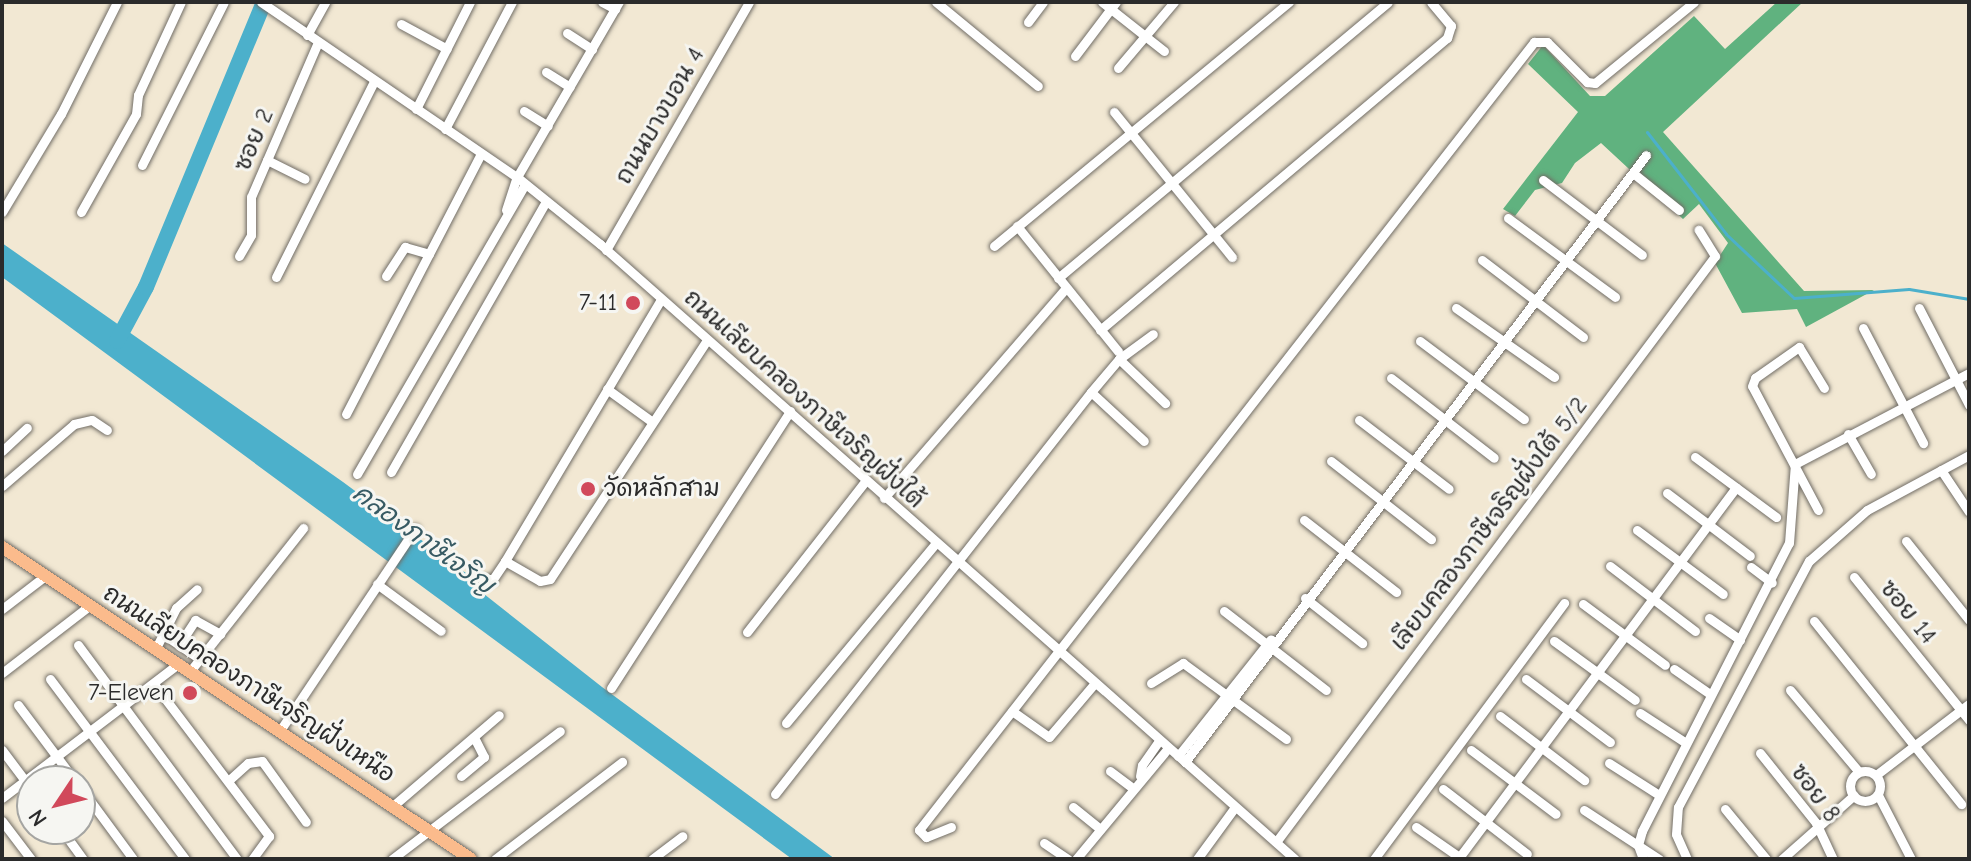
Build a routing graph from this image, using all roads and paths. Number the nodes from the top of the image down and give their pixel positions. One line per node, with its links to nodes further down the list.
1 (117, 2): 52 (street)
2 (181, 2): 53 (street)
3 (224, 2): 44 (street)
4 (325, 2): 23 (street)
5 (470, 2): 26 (street)
6 (512, 2): 39 (street)
7 (602, 2): 18 (street)
8 (749, 2): 60 (street, ถนนบางบอน 4)
9 (936, 2): 33 (street)
10 (1043, 2): 20 (street)
11 (1102, 2): 19 (street)
12 (1174, 2): 24 (street)
13 (1289, 2): 40 (street)
14 (1388, 2): 49 (street)
15 (1431, 2): 58 (street)
16 (1694, 2): 174 (street)
17 (264, 4): 23 (street, ถนนเลียบคลองภาษีเจริญฝั่งใต้)
18 (617, 6): 27 (street)
19 (1113, 6): 24 (street); 29 (street)
20 (1028, 22)
21 (401, 24): 26 (street)
22 (567, 33): 27 (street)
23 (307, 35): 25 (street, ถนนเลียบคลองภาษีเจริญฝั่งใต้)
24 (1144, 35): 28 (street); 30 (street)
25 (318, 42): 32 (street, ถนนเลียบคลองภาษีเจริญฝั่งใต้); 43 (street, ซอย 2)
26 (447, 49): 35 (street)
27 (592, 49): 34 (street)
28 (1164, 51)
29 (1075, 56)
30 (1118, 68)
31 (546, 72): 34 (street)
32 (374, 81): 35 (street, ถนนเลียบคลองภาษีเจริญฝั่งใต้); 68 (street)
33 (1038, 86)
34 (570, 87): 38 (street)
35 (416, 109): 39 (street, ถนนเลียบคลองภาษีเจริญฝั่งใต้)
36 (524, 111): 38 (street)
37 (1114, 112): 40 (street)
38 (548, 126): 48 (street)
39 (445, 129): 41 (street, ถนนเลียบคลองภาษีเจริญฝั่งใต้)
40 (1132, 134): 49 (street); 56 (street)
41 (481, 154): 48 (street, ถนนเลียบคลองภาษีเจริญฝั่งใต้); 61 (street)
42 (1646, 155): 45 (street)
43 (267, 160): 46 (street); 63 (street, ซอย 2)
44 (142, 165)
45 (1633, 173): 51 (street); 55 (street)
46 (305, 179)
47 (1543, 180): 55 (street)
48 (521, 181): 50 (street, ถนนเลียบคลองภาษีเจริญฝั่งใต้); 115 (street)
49 (1174, 182): 58 (street); 69 (street)
50 (546, 201): 60 (street, ถนนเลียบคลองภาษีเจริญฝั่งใต้); 114 (street)
51 (1679, 210)
52 (2, 212)
53 (81, 212)
54 (1508, 218): 66 (street)
55 (1598, 223): 62 (street); 66 (street)
56 (1017, 226): 59 (street); 69 (street)
57 (1699, 230): 252 (street, เลียบคลองภาษีเจริญฝั่งใต้ 5/2)
58 (1214, 235): 64 (street); 77 (street)
59 (994, 246)
60 (606, 250): 72 (street, ถนนเลียบคลองภาษีเจริญฝั่งใต้)
61 (429, 254): 67 (street); 96 (street)
62 (1642, 255)
63 (239, 256)
64 (1232, 257)
65 (1482, 260): 73 (street)
66 (1567, 263): 71 (street); 73 (street)
67 (386, 276)
68 (276, 277)
69 (1058, 278): 70 (street)
70 (1066, 288): 77 (street); 122 (street)
71 (1615, 297)
72 (661, 299): 80 (street, ถนนเลียบคลองภาษีเจริญฝั่งใต้); 90 (street)
73 (1537, 302): 79 (street); 82 (street)
74 (1456, 308): 82 (street)
75 (1919, 308): 87 (street)
76 (1863, 328): 94 (street)
77 (1100, 330): 83 (street)
78 (1153, 334): 83 (street)
79 (1583, 337)
80 (707, 340): 95 (street, ถนนเลียบคลองภาษีเจริญฝั่งใต้); 99 (street)
81 (1420, 341): 88 (street)
82 (1505, 342): 85 (street); 88 (street)
83 (1119, 355): 91 (street); 92 (street)
84 (1969, 373): 87 (street)
85 (1554, 377)
86 (1391, 378): 100 (street)
87 (1956, 380): 93 (street); 94 (street)
88 (1476, 381): 97 (street); 100 (street)
89 (1824, 388): 112 (street)
90 (607, 389): 99 (street); 137 (street)
91 (1091, 392): 104 (street); 139 (street)
92 (1165, 403)
93 (1969, 405)
94 (1904, 406): 103 (street); 105 (street)
95 (790, 411): 117 (street, ถนนเลียบคลองภาษีเจริญฝั่งใต้); 184 (street)
96 (346, 414)
97 (1524, 419)
98 (1359, 420): 111 (street)
99 (651, 421): 137 (street)
100 (1446, 422): 109 (street); 111 (street)
101 (27, 428): 106 (street)
102 (107, 430): 118 (street)
103 (1848, 434): 112 (street); 116 (street)
104 (1144, 441)
105 (1923, 443)
106 (2, 451)
107 (1969, 455): 113 (street)
108 (1695, 457): 119 (street)
109 (1494, 458)
110 (1331, 461): 123 (street)
111 (1413, 462): 120 (street); 123 (street)
112 (1795, 464): 124 (street); 144 (street)
113 (1941, 470): 125 (street); 273 (street)
114 (391, 472)
115 (357, 474)
116 (1871, 474)
117 (866, 480): 122 (street, ถนนเลียบคลองภาษีเจริญฝั่งใต้); 163 (street)
118 (2, 486)
119 (1736, 488): 126 (street); 128 (street)
120 (1449, 489)
121 (1667, 493): 128 (street)
122 (884, 498): 134 (street, ถนนเลียบคลองภาษีเจริญฝั่งใต้)
123 (1382, 501): 132 (street); 136 (street)
124 (1818, 510)
125 (1969, 512)
126 (1776, 517)
127 (1304, 520): 136 (street)
128 (1708, 525): 138 (street); 144 (street)
129 (303, 528): 165 (street)
130 (1637, 530): 138 (street)
131 (414, 531): 145 (street)
132 (1431, 539)
133 (1906, 541): 159 (street)
134 (936, 543): 139 (street, ถนนเลียบคลองภาษีเจริญฝั่งใต้); 199 (street)
135 (2, 547): 141 (main road, ถนนเลียบคลองภาษีเจริญฝั่งเหนือ)
136 (1343, 550): 147 (street); 149 (street)
137 (505, 561): 143 (street)
138 (1681, 561): 148 (street); 150 (street)
139 (959, 563): 174 (street, ถนนเลียบคลองภาษีเจริญฝั่งใต้); 231 (street)
140 (1610, 566): 150 (street)
141 (45, 576): 153 (main road, ถนนเลียบคลองภาษีเจริญฝั่งเหนือ); 155 (street)
142 (1854, 577): 192 (street, ซอย 14)
143 (483, 579)
144 (1772, 583): 167 (street)
145 (377, 584): 161 (street); 200 (street)
146 (197, 589): 154 (street)
147 (1396, 592)
148 (1723, 594)
149 (1305, 598): 169 (street); 172 (street)
150 (1653, 599): 162 (street); 166 (street)
151 (1564, 603): 269 (street)
152 (1583, 604): 166 (street)
153 (89, 606): 173 (main road, ถนนเลียบคลองภาษีเจริญฝั่งเหนือ); 177 (street)
154 (176, 608): 158 (street); 164 (street)
155 (2, 609)
156 (1224, 611): 172 (street)
157 (1709, 618): 167 (street)
158 (195, 620): 165 (street); 171 (street)
159 (1969, 620)
160 (1814, 621): 208 (street)
161 (441, 631)
162 (1695, 631)
163 (747, 632)
164 (163, 634): 171 (street); 173 (street)
165 (220, 634): 175 (street)
166 (1625, 636): 178 (street); 187 (street)
167 (1740, 640): 187 (street)
168 (1554, 641): 178 (street)
169 (1362, 643)
170 (78, 645): 191 (street)
171 (179, 645): 175 (street)
172 (1268, 646): 185 (street); 188 (street)
173 (156, 648): 176 (main road, ถนนเลียบคลองภาษีเจริญฝั่งเหนือ)
174 (1058, 652): 181 (street, ถนนเลียบคลองภาษีเจริญฝั่งใต้); 194 (street)
175 (200, 659): 176 (street)
176 (185, 666): 183 (street); 200 (main road, ถนนเลียบคลองภาษีเจริญฝั่งเหนือ)
177 (2, 673)
178 (1598, 673): 189 (street); 193 (street)
179 (50, 679): 202 (street)
180 (1526, 679): 193 (street)
181 (1095, 683): 194 (street); 205 (street, ถนนเลียบคลองภาษีเจริญฝั่งใต้)
182 (1151, 683): 188 (street)
183 (154, 684): 191 (street); 227 (street)
184 (611, 688)
185 (1326, 690)
186 (1790, 690): 222 (street)
187 (1710, 694): 207 (street)
188 (1230, 697): 204 (street); 215 (street)
189 (1635, 700)
190 (18, 705): 214 (street)
191 (123, 707): 202 (street); 259 (street)
192 (1965, 707): 198 (street, ซอย 14); 208 (street)
193 (1570, 710): 206 (street); 210 (street)
194 (1012, 711): 247 (street)
195 (1640, 713): 207 (street)
196 (499, 715): 203 (street)
197 (1500, 716): 210 (street)
198 (1969, 720)
199 (786, 723)
200 (281, 729): 236 (main road, ถนนเลียบคลองภาษีเจริญฝั่งเหนือ)
201 (560, 731): 249 (street)
202 (89, 732): 214 (street); 258 (street)
203 (474, 737): 224 (street); 236 (street)
204 (1286, 739)
205 (1159, 741): 209 (street, ถนนเลียบคลองภาษีเจริญฝั่งใต้); 225 (street)
206 (1610, 742)
207 (1686, 743): 232 (street)
208 (1916, 744): 223 (street); 235 (street)
209 (1168, 748): 215 (street, ถนนเลียบคลองภาษีเจริญฝั่งใต้); 225 (street)
210 (1541, 748): 226 (street); 228 (street)
211 (2, 750): 220 (street)
212 (1471, 750): 228 (street)
213 (1760, 753): 246 (street, ซอย 8)
214 (57, 757): 218 (street); 219 (street)
215 (1181, 759): 238 (street, ถนนเลียบคลองภาษีเจริญฝั่งใต้)
216 (622, 762): 263 (street)
217 (1609, 763): 232 (street)
218 (46, 765)
219 (63, 765)
220 (16, 769)
221 (1110, 771): 229 (street)
222 (1859, 772): 223 (street); 233 (street)
223 (1876, 775): 234 (street)
224 (461, 776)
225 (1140, 776): 229 (street)
226 (1584, 780)
227 (228, 781): 244 (street); 260 (street)
228 (1515, 783): 242 (street); 245 (street)
229 (1131, 787): 250 (street)
230 (1443, 789): 245 (street)
231 (775, 794)
232 (1659, 795): 254 (street)
233 (1854, 795): 234 (street); 246 (street)
234 (1878, 795): 277 (street)
235 (1961, 804)
236 (394, 805): 249 (main road, ถนนเลียบคลองภาษีเจริญฝั่งเหนือ)
237 (1073, 807): 250 (street)
238 (1235, 807): 252 (street, ถนนเลียบคลองภาษีเจริญฝั่งใต้); 267 (street)
239 (96, 809): 257 (street)
240 (1725, 809): 274 (street)
241 (1584, 810): 254 (street)
242 (1556, 814)
243 (2, 821): 256 (street)
244 (306, 822)
245 (1486, 822): 255 (street); 270 (street)
246 (1816, 823): 275 (street); 276 (street, ซอย 8)
247 (951, 827)
248 (1416, 827): 270 (street)
249 (430, 829): 261 (street); 262 (main road, ถนนเลียบคลองภาษีเจริญฝั่งเหนือ)
250 (1100, 829): 266 (street)
251 (682, 836): 264 (street)
252 (1276, 842): 268 (street, ถนนเลียบคลองภาษีเจริญฝั่งใต้)
253 (1044, 843): 265 (street)
254 (1638, 845): 271 (street); 272 (street)
255 (1527, 854)
256 (31, 859)
257 (133, 859)
258 (185, 859)
259 (237, 859)
260 (252, 859)
261 (392, 859)
262 (471, 859)
263 (495, 859)
264 (652, 859)
265 (1068, 859)
266 (1076, 859)
267 (1197, 859)
268 (1295, 859)
269 (1374, 859)
270 (1460, 859)
271 (1643, 859)
272 (1659, 859)
273 (1687, 859)
274 (1766, 859)
275 (1782, 859)
276 (1833, 859)
277 (1911, 859)

